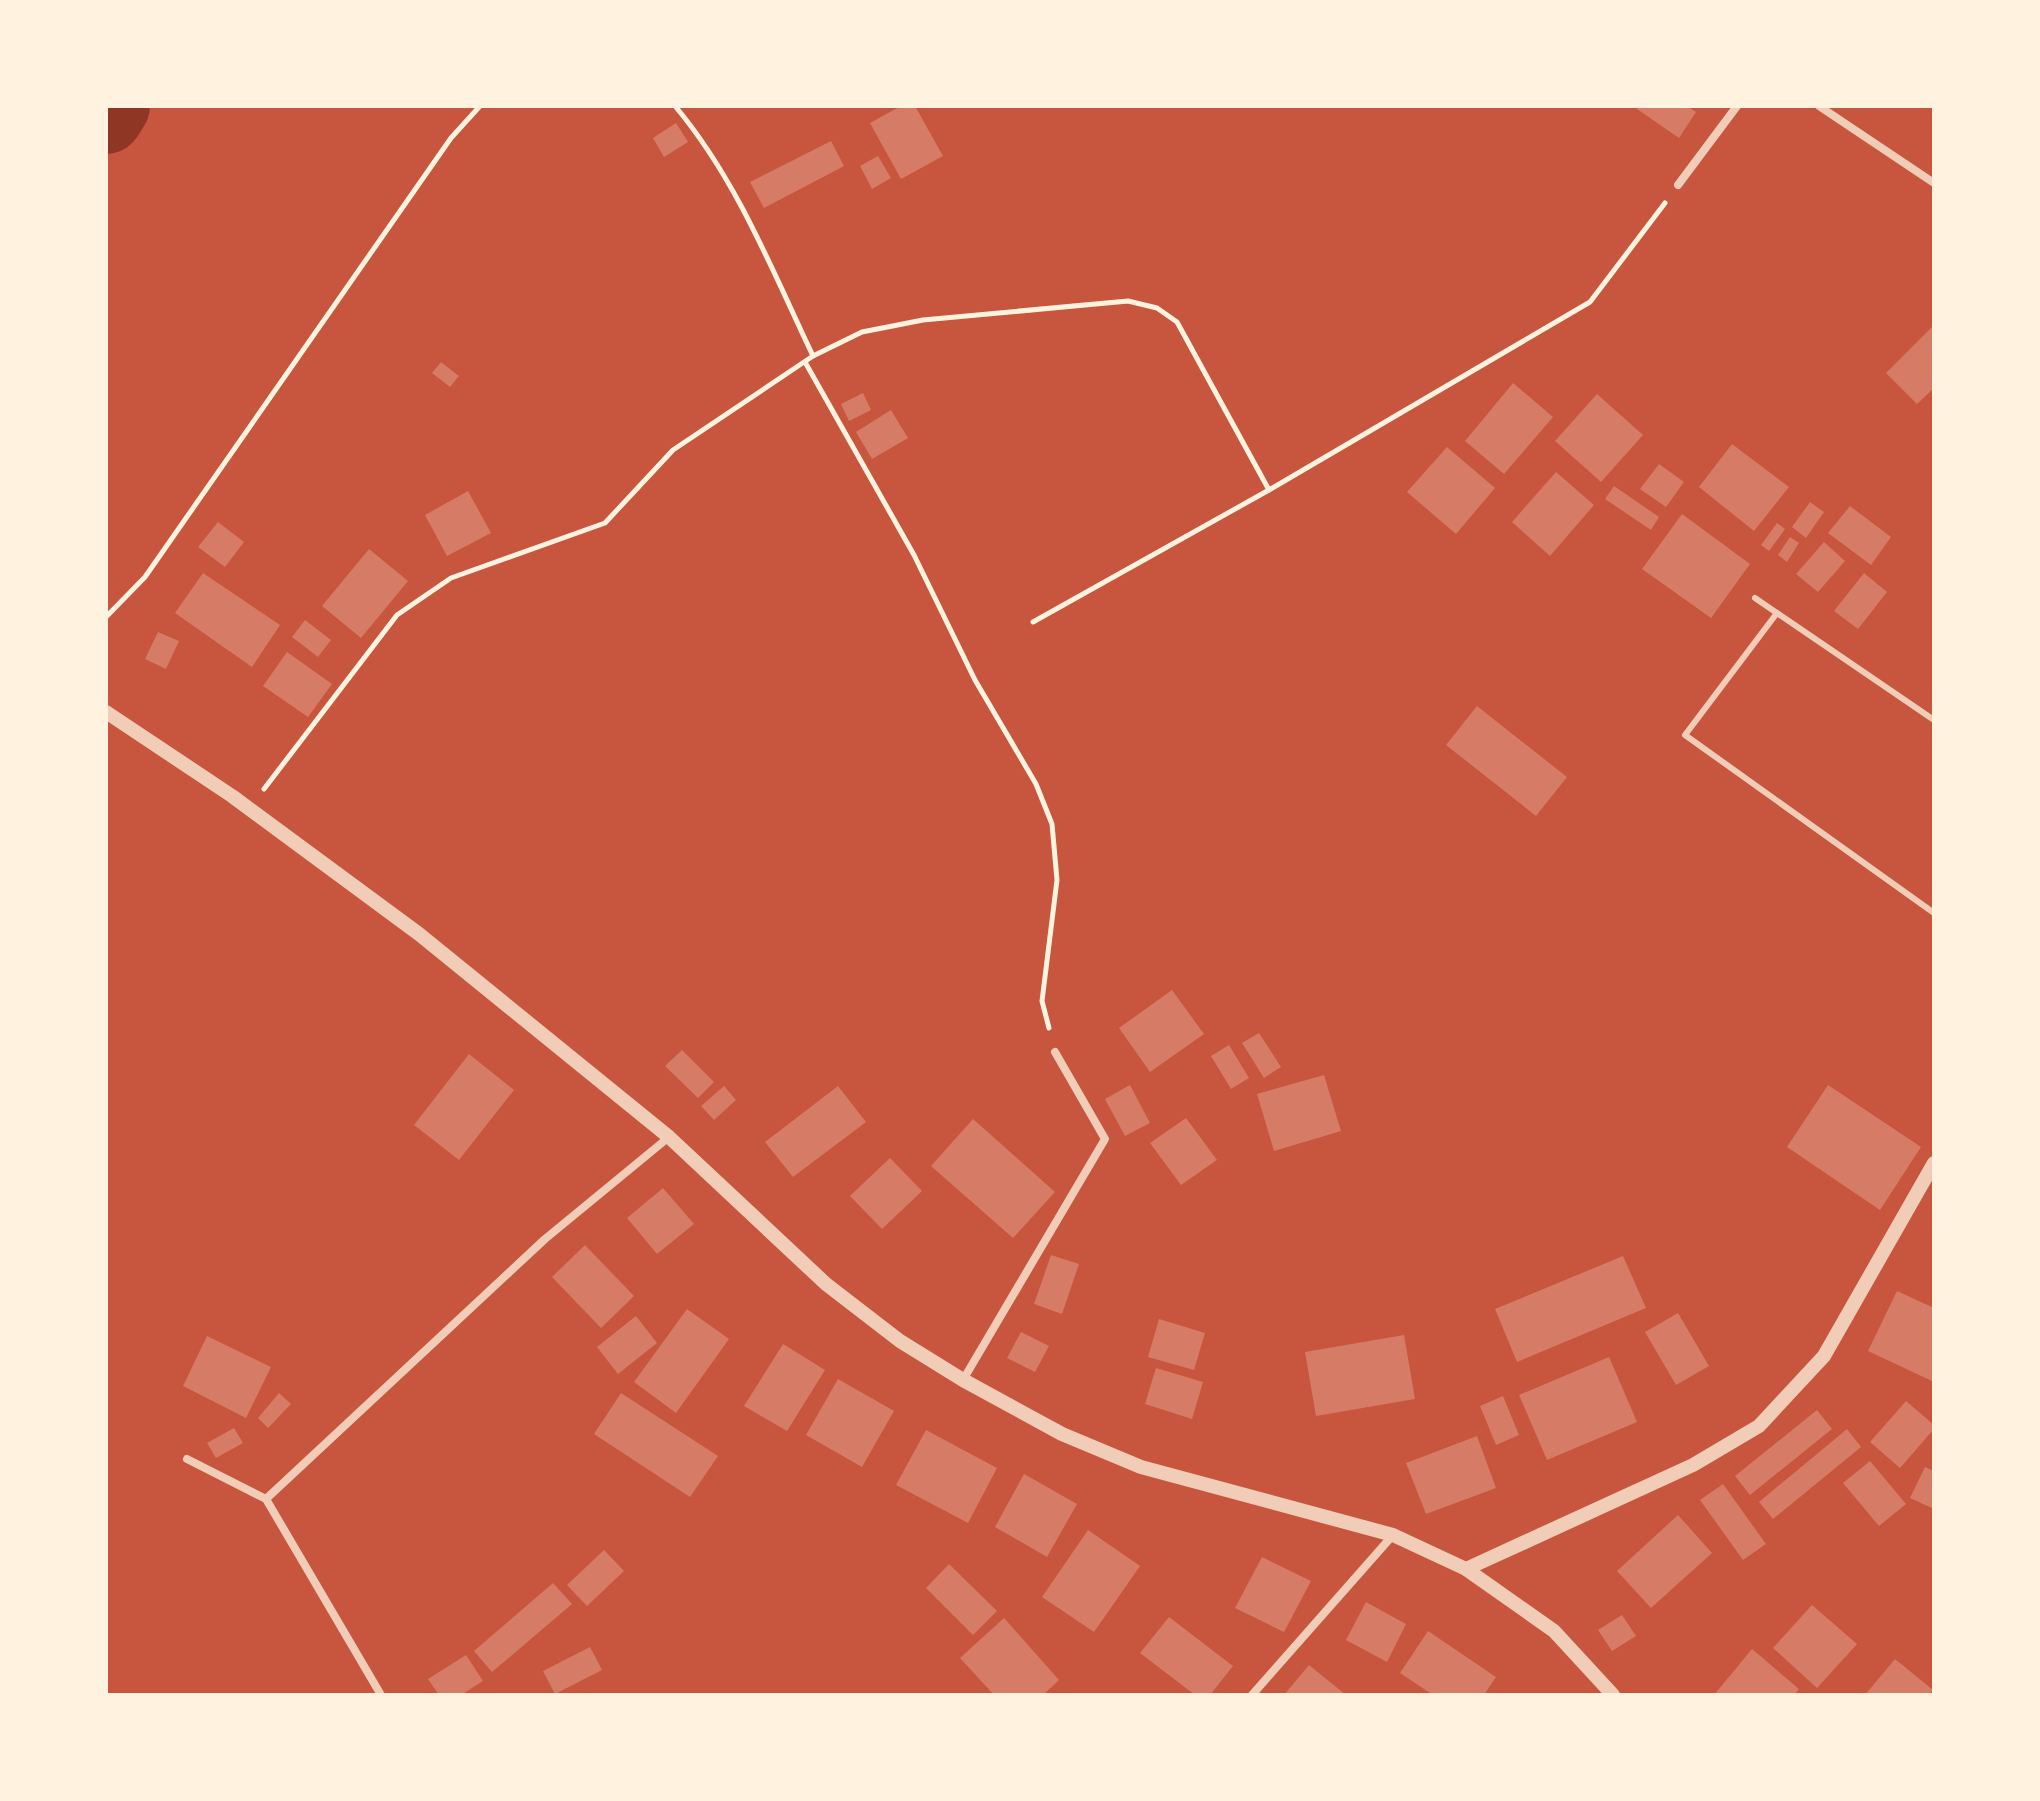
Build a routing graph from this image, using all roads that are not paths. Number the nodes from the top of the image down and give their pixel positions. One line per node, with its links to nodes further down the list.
1 (1737, 106): 4 (street)
2 (1819, 106): 3 (street)
3 (1934, 183)
4 (1678, 185)
5 (1755, 598): 6 (lane)
6 (1777, 613): 8 (lane); 9 (lane)
7 (106, 712): 11 (street)
8 (1934, 720)
9 (1934, 913)
10 (1055, 1052): 13 (street)
11 (669, 1137): 13 (street); 15 (street)
12 (1934, 1163): 17 (street)
13 (963, 1380): 16 (street)
14 (187, 1459): 15 (street)
15 (266, 1499): 18 (street)
16 (1393, 1535): 17 (street); 19 (street)
17 (1466, 1569): 20 (street)
18 (381, 1695)
19 (1252, 1695)
20 (1613, 1695)

